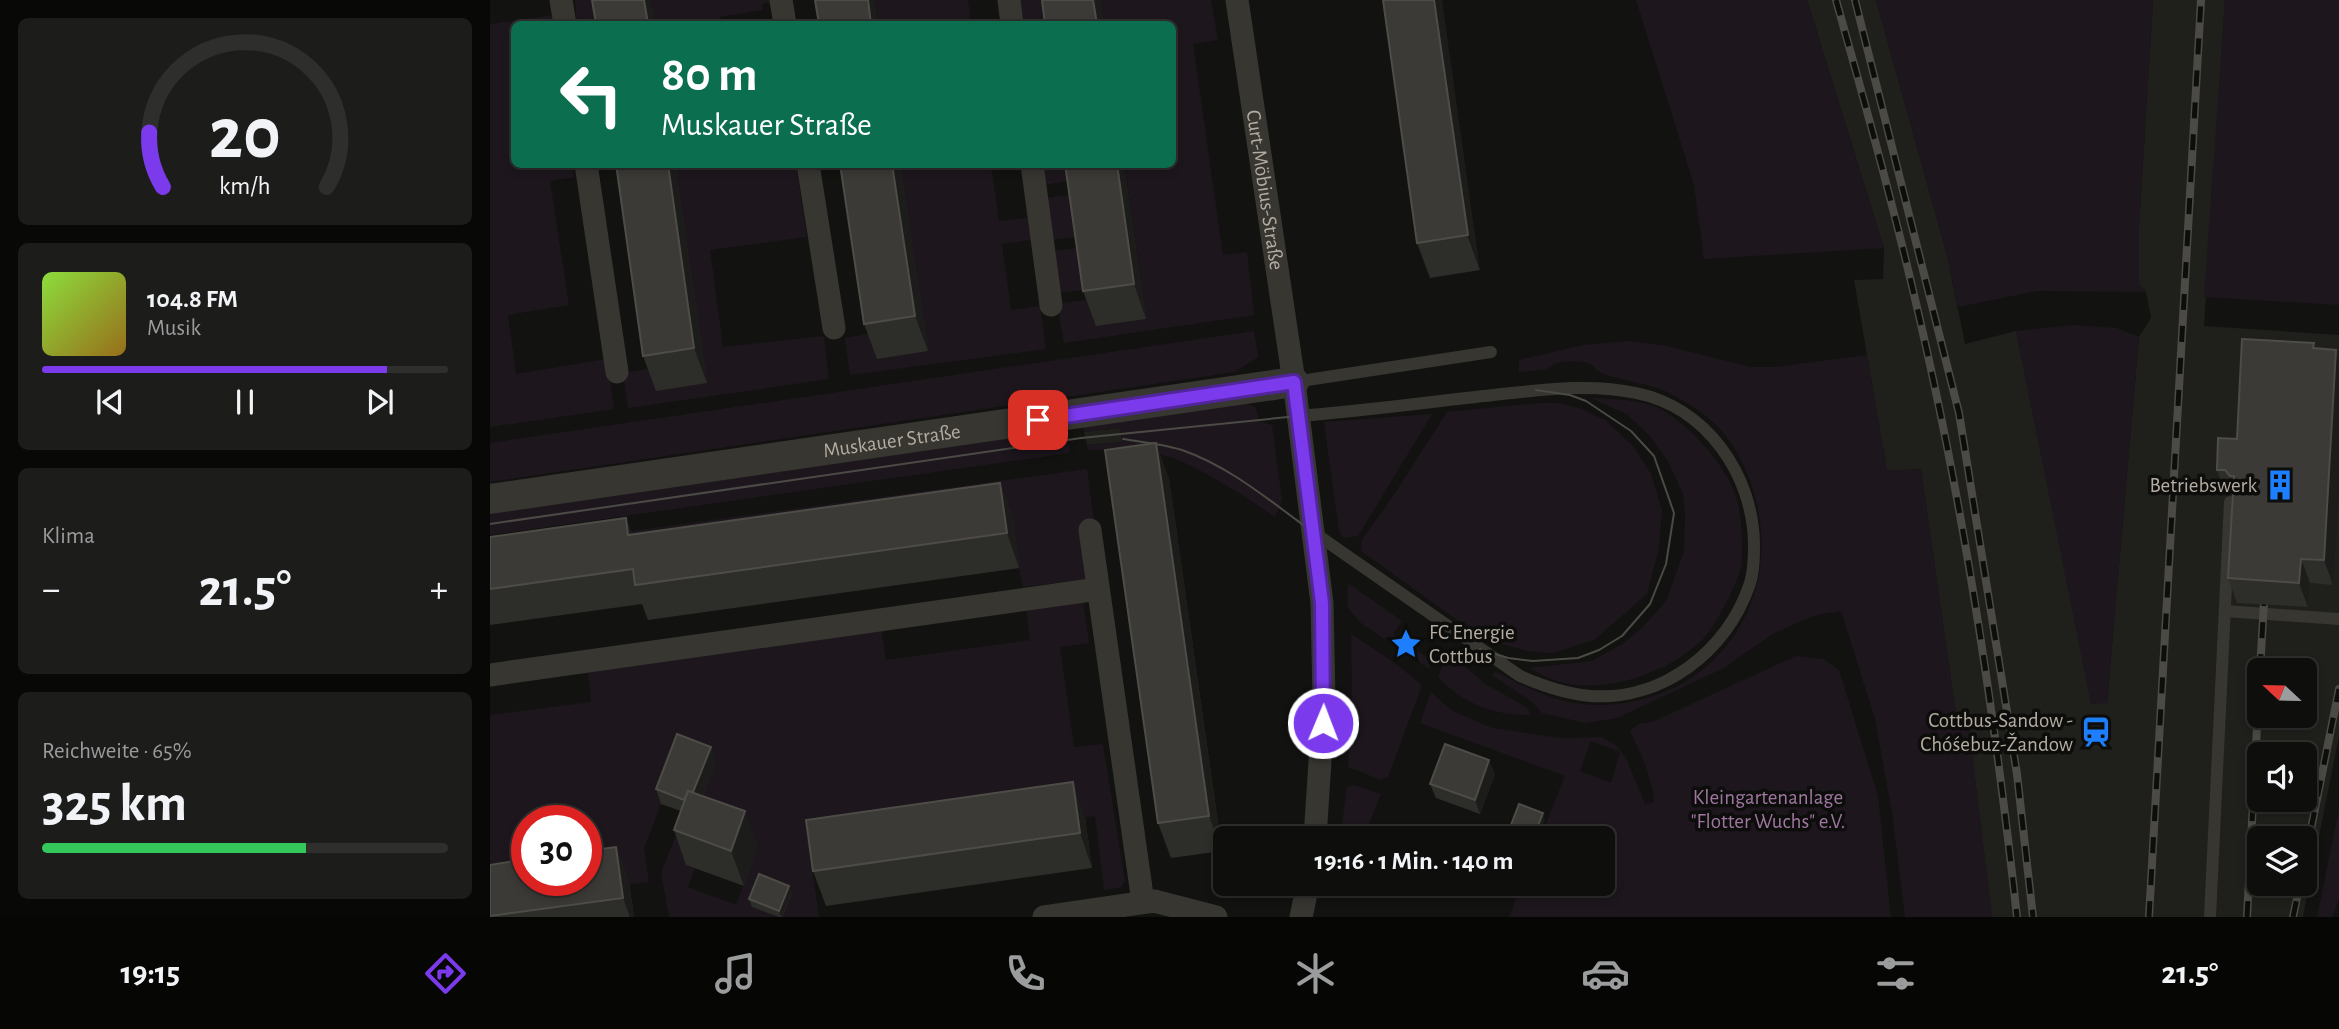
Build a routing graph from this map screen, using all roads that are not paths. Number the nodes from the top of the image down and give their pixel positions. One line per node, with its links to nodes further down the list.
1 (561, 0): 5 (street)
2 (781, 0): 6 (street)
3 (1009, 0): 7 (street)
4 (1237, 0): 15 (street, Curt-Möbius-Straße)
5 (564, 21)
6 (784, 21)
7 (1012, 21)
8 (587, 168): 14 (street)
9 (808, 168): 12 (street)
10 (1032, 168): 11 (street)
11 (1051, 305)
12 (834, 328)
13 (1490, 352): 15 (lane)
14 (617, 372)
15 (1294, 382): 16 (street, Curt-Möbius-Straße); 17 (street, Muskauer Straße)
16 (1298, 416): 20 (street, Curt-Möbius-Straße); 20 (lane)
17 (490, 499)
18 (2231, 502): 22 (lane)
19 (1090, 530): 21 (street)
20 (1312, 531): 25 (street, Curt-Möbius-Straße)
21 (1098, 589): 24 (street); 27 (street)
22 (2225, 611): 23 (lane); 31 (lane)
23 (2339, 619)
24 (490, 675)
25 (1316, 826)
26 (1305, 896): 30 (street)
27 (1143, 902): 28 (street); 29 (street)
28 (1044, 917)
29 (1216, 917)
30 (1301, 917)
31 (2210, 917)

